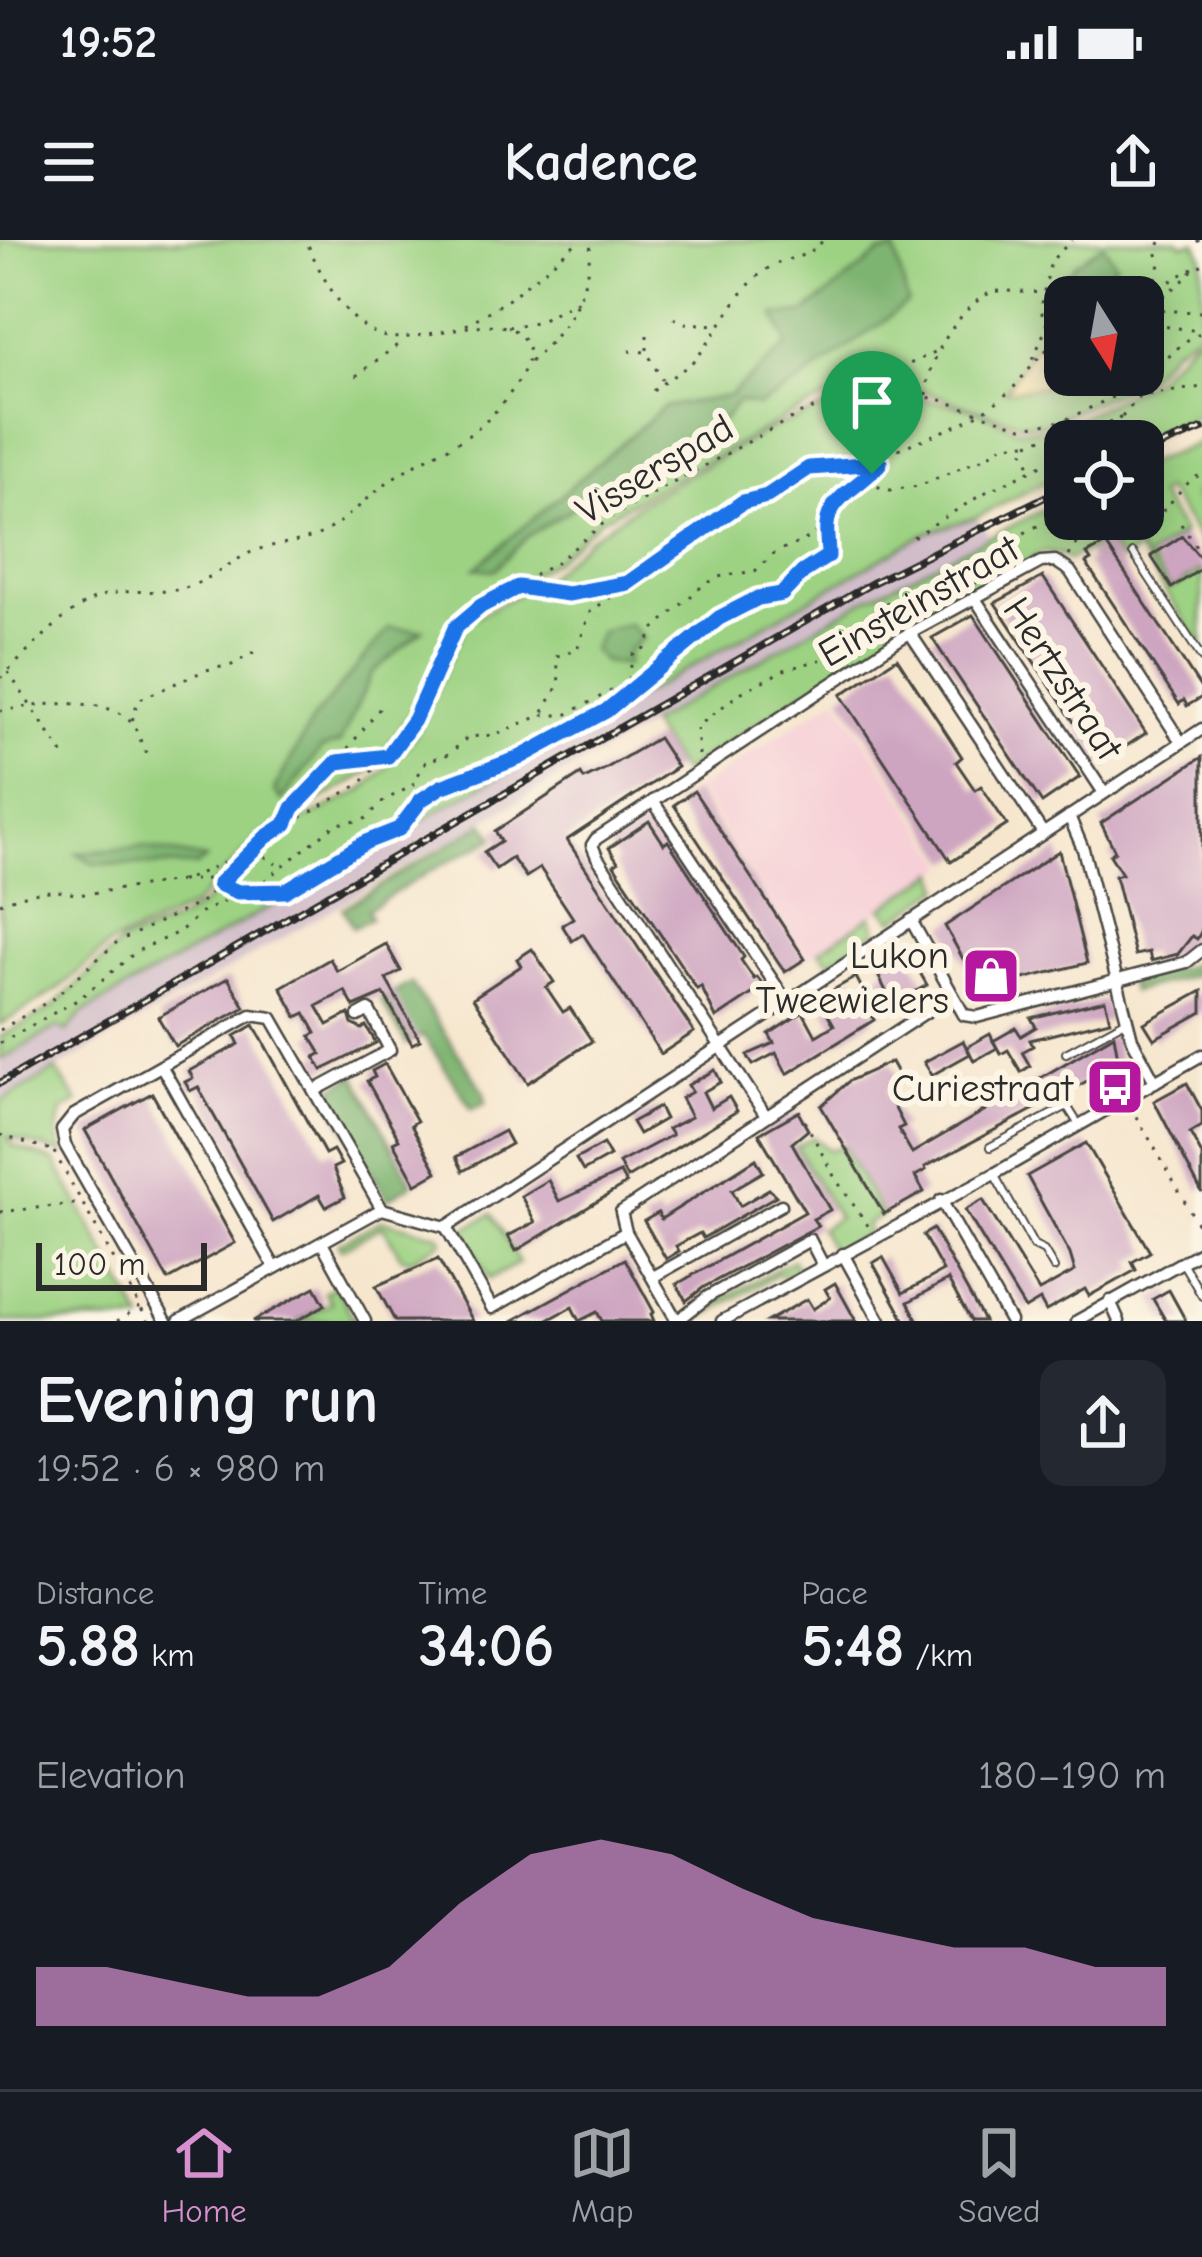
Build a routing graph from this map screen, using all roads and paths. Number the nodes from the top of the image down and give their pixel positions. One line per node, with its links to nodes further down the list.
1 (306, 240): 26 (path)
2 (580, 240): 21 (path)
3 (591, 240): 15 (path)
4 (824, 240): 19 (path)
5 (1072, 240): 10 (path)
6 (1160, 240): 11 (path)
7 (1197, 240): 8 (path)
8 (1202, 245)
9 (1199, 266): 12 (path); 14 (path)
10 (1048, 276)
11 (1157, 276)
12 (1164, 285)
13 (1044, 291): 27 (path)
14 (1164, 293)
15 (581, 299): 22 (path); 32 (path)
16 (1164, 311): 17 (path)
17 (1202, 312)
18 (674, 318): 19 (path)
19 (719, 325): 34 (path)
20 (1164, 326): 24 (path)
21 (463, 327): 22 (path); 26 (path)
22 (506, 327): 32 (path)
23 (647, 331): 29 (path)
24 (1202, 332): 39 (path, Visserspad)
25 (1044, 333): 31 (path)
26 (405, 340): 33 (path)
27 (941, 350): 37 (path); 38 (path)
28 (629, 351): 29 (path)
29 (647, 352): 34 (path)
30 (1044, 352): 31 (path)
31 (1033, 360): 39 (path)
32 (529, 363): 62 (path)
33 (356, 376)
34 (663, 382): 36 (path)
35 (1202, 387): 40 (path)
36 (653, 391)
37 (872, 395): 38 (path, Visserspad); 57 (path, Visserspad)
38 (928, 397): 39 (path, Visserspad)
39 (981, 415): 42 (path)
40 (1120, 418): 41 (path)
41 (1027, 443): 44 (path); 46 (path)
42 (880, 463): 46 (path); 56 (path)
43 (1044, 465): 44 (path)
44 (1032, 471): 51 (path)
45 (1202, 474): 47 (path)
46 (841, 499): 49 (path)
47 (1164, 509)
48 (1181, 524): 54 (path)
49 (827, 525): 63 (path); 65 (path)
50 (1044, 527): 77 (path)
51 (913, 537)
52 (1081, 540): 55 (path)
53 (1133, 554): 61 (lane)
54 (1202, 556)
55 (1065, 566): 58 (street, Einsteinstraat); 72 (street, Einsteinstraat)
56 (628, 583): 57 (path); 69 (path)
57 (518, 587): 74 (path, Visserspad)
58 (974, 597): 59 (street, Einsteinstraat); 78 (street, Hertzstraat)
59 (910, 633): 77 (street, Einsteinstraat); 82 (street)
60 (254, 652): 70 (path)
61 (1202, 658)
62 (8, 672): 64 (path); 67 (path)
63 (644, 677): 65 (path); 87 (path)
64 (0, 678)
65 (628, 682): 69 (path)
66 (383, 703): 76 (path)
67 (33, 705): 68 (path); 70 (path); 75 (path)
68 (0, 712)
69 (541, 716): 84 (path)
70 (132, 721): 73 (path)
71 (1202, 729): 72 (street)
72 (1181, 742): 78 (street)
73 (146, 753)
74 (388, 756): 76 (path); 81 (path, Visserspad)
75 (67, 760)
76 (337, 762): 81 (path)
77 (702, 768): 79 (street, Einsteinstraat)
78 (1104, 793): 80 (street)
79 (653, 801): 93 (street); 98 (street, Einsteinstraat)
80 (1069, 816): 82 (street); 91 (street)
81 (286, 824): 83 (path, Visserspad)
82 (1042, 833): 89 (street)
83 (254, 849): 84 (path); 85 (path); 86 (path, Visserspad)
84 (278, 866): 87 (path)
85 (181, 881): 86 (path); 88 (path)
86 (219, 884): 87 (path); 96 (path, Visserspad)
87 (238, 892): 97 (path)
88 (0, 903)
89 (911, 920): 92 (street); 93 (street)
90 (1202, 950): 91 (street)
91 (1116, 979): 92 (street); 95 (street)
92 (952, 995): 105 (street)
93 (788, 1001): 98 (street)
94 (358, 1016): 103 (street)
95 (1127, 1020): 99 (lane); 102 (street)
96 (0, 1030)
97 (0, 1043)
98 (722, 1045): 106 (street); 117 (street)
99 (1066, 1053)
100 (1202, 1055): 102 (street)
101 (162, 1067): 103 (street); 109 (street); 126 (street)
102 (1155, 1082): 104 (street)
103 (314, 1090): 115 (street)
104 (1127, 1099): 107 (street); 119 (path)
105 (793, 1100): 106 (street); 120 (path)
106 (766, 1116): 118 (street)
107 (1079, 1125): 110 (lane); 111 (street)
108 (0, 1135): 109 (path)
109 (60, 1148): 113 (path); 131 (street)
110 (989, 1148)
111 (994, 1174): 112 (street); 127 (lane)
112 (941, 1200): 120 (street); 143 (street)
113 (82, 1203): 116 (path); 131 (path)
114 (781, 1204): 128 (street)
115 (382, 1209): 117 (street); 121 (street)
116 (0, 1212)
117 (446, 1227): 118 (street)
118 (626, 1232): 128 (street)
119 (1202, 1232)
120 (874, 1237): 123 (street)
121 (322, 1243): 126 (street); 138 (street)
122 (1202, 1251): 124 (street)
123 (843, 1254): 125 (street); 142 (street)
124 (1183, 1262): 129 (lane); 130 (street)
125 (823, 1265): 132 (street); 139 (street)
126 (275, 1268): 133 (street)
127 (1054, 1268)
128 (653, 1277): 139 (street)
129 (1202, 1296)
130 (1110, 1301): 144 (street); 145 (street)
131 (146, 1303): 134 (path); 135 (path); 136 (street)
132 (746, 1308): 140 (street); 141 (street)
133 (203, 1315): 137 (street)
134 (117, 1321)
135 (148, 1321)
136 (166, 1321)
137 (179, 1321)
138 (365, 1321)
139 (677, 1321)
140 (722, 1321)
141 (753, 1321)
142 (880, 1321)
143 (1010, 1321)
144 (1077, 1321)
145 (1118, 1321)

